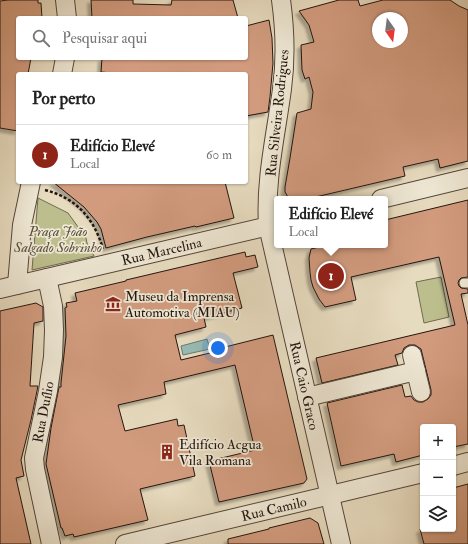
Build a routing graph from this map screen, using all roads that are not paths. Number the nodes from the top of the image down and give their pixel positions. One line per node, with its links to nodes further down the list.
1 (65, 0): 3 (street)
2 (281, 0): 9 (street, Rua Silveira Rodrigues)
3 (67, 16)
4 (65, 60): 5 (street)
5 (62, 72)
6 (468, 178): 8 (street)
7 (30, 184): 12 (street)
8 (388, 197)
9 (273, 225): 11 (street, Rua Marcelina)
10 (278, 248): 15 (street, Rua Caio Graco)
11 (47, 278): 12 (street, Rua Marcelina); 20 (street, Rua Duílio)
12 (17, 285): 13 (street, Rua Marcelina)
13 (0, 289)
14 (421, 392): 15 (street)
15 (307, 397): 19 (street, Rua Caio Graco)
16 (468, 462): 17 (street)
17 (456, 465)
18 (420, 474): 19 (street, Rua Camilo)
19 (330, 495): 21 (street, Rua Camilo); 22 (street, Rua Caio Graco)
20 (51, 544)
21 (125, 544)
22 (341, 544)

